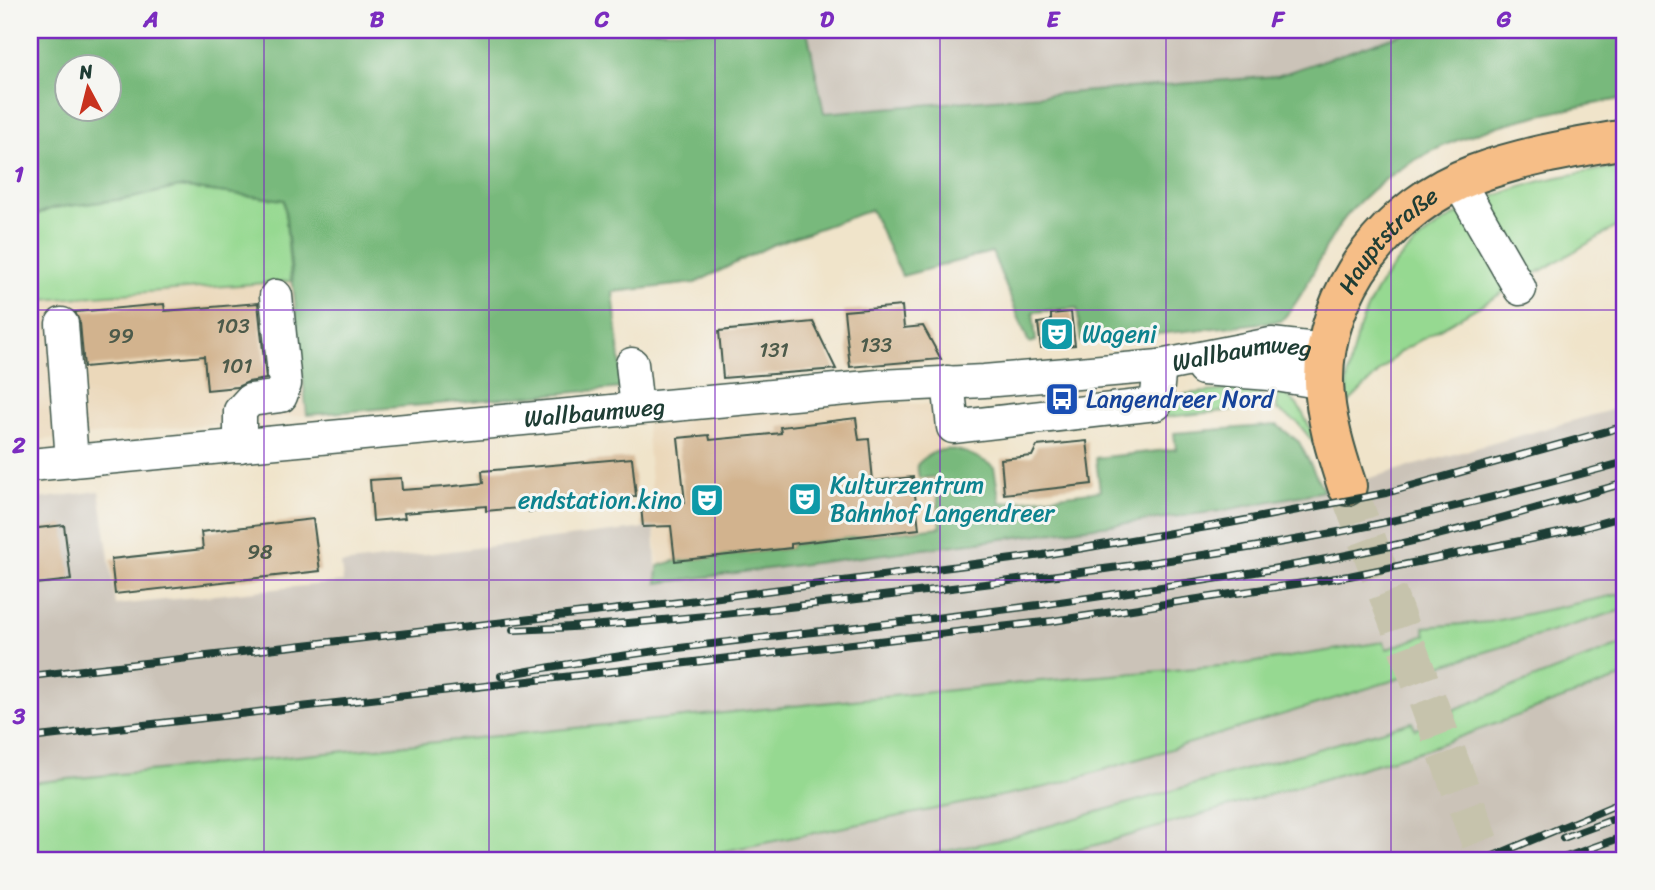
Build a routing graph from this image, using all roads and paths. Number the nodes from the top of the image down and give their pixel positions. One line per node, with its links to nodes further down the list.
1 (1625, 139): 2 (main road, Hauptstraße)
2 (1458, 181): 3 (street); 8 (main road, Hauptstraße)
3 (1520, 289)
4 (276, 296): 11 (street)
5 (62, 324): 12 (street)
6 (632, 365): 10 (street)
7 (1160, 366): 8 (street, Wallbaumweg); 9 (street, Wallbaumweg); 9 (street)
8 (1325, 366): 14 (main road, Hauptstraße)
9 (948, 382): 10 (street, Wallbaumweg)
10 (637, 408): 11 (street, Wallbaumweg)
11 (240, 446): 12 (street, Wallbaumweg)
12 (72, 461): 13 (street, Wallbaumweg)
13 (30, 465)
14 (1348, 486)

